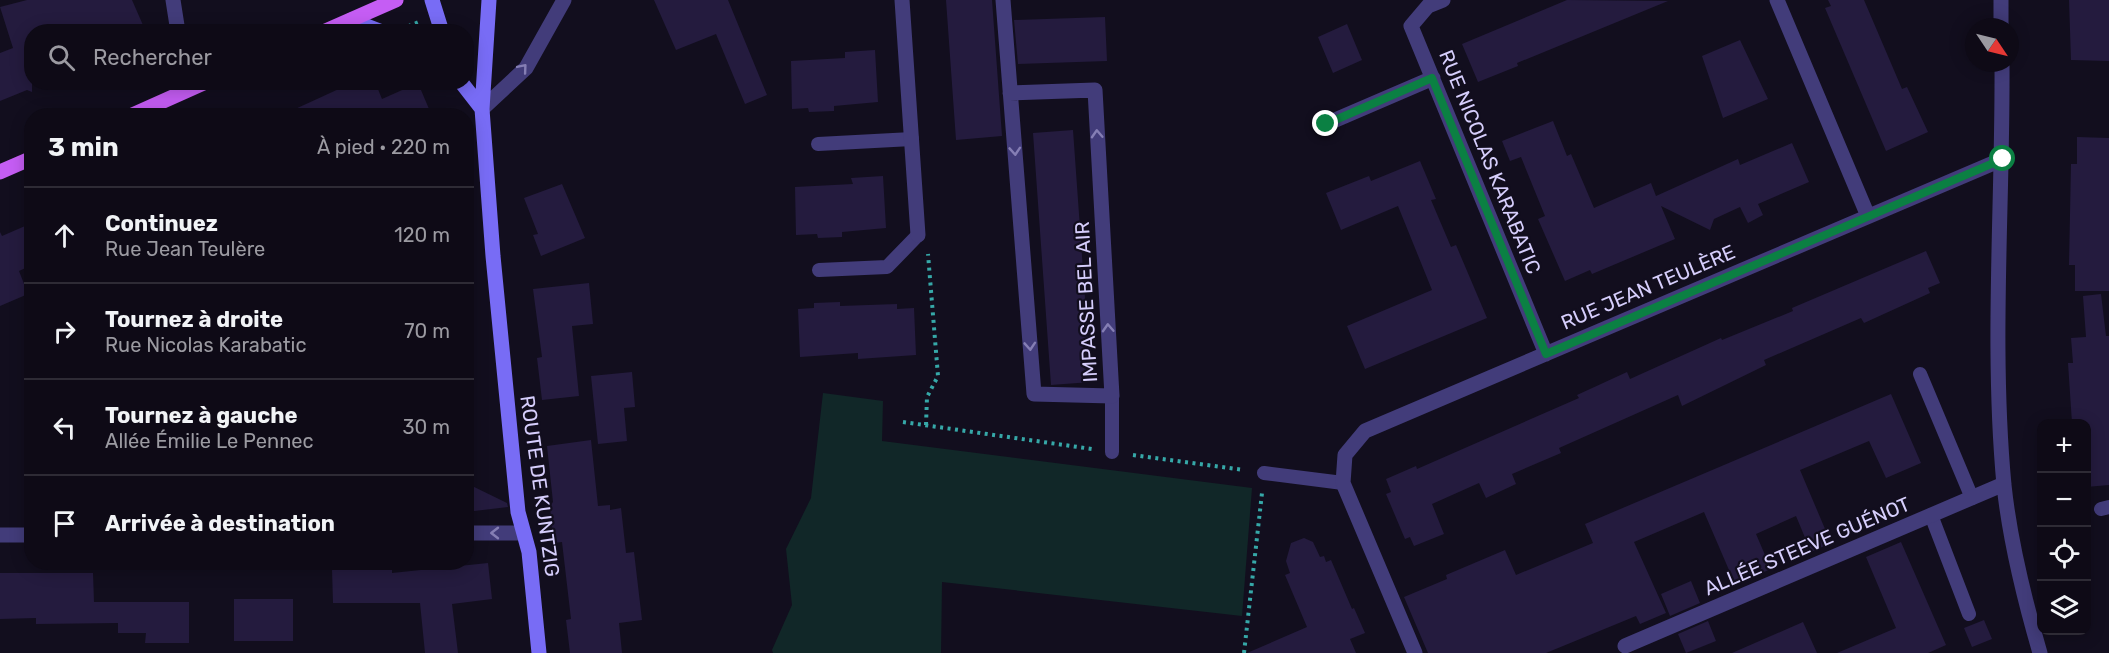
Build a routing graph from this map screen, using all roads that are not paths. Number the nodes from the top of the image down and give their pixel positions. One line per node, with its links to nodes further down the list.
1 (173, 0): 13 (street)
2 (396, 0): 12 (main road)
3 (432, 0): 16 (street)
4 (489, 0): 23 (street, ROUTE DE KUNTZIG)
5 (564, 0): 23 (street, one-way to 5)
6 (902, 0): 25 (street)
7 (1003, 0): 21 (street, IMPASSE BEL AIR)
8 (1443, 0): 18 (street, RUE NICOLAS KARABATIC)
9 (1777, 0): 30 (street)
10 (2001, 0): 11 (street)
11 (2001, 18)
12 (351, 20): 14 (main road); 15 (street)
13 (177, 24)
14 (342, 24)
15 (361, 24)
16 (440, 24)
17 (2002, 72): 27 (street)
18 (1432, 78): 24 (street); 33 (street, RUE NICOLAS KARABATIC)
19 (180, 90): 22 (main road)
20 (467, 90): 23 (street)
21 (1011, 93): 35 (street, IMPASSE BEL AIR, one-way to 35); 35 (street, IMPASSE BEL AIR, one-way to 21)
22 (145, 108)
23 (482, 109): 43 (street, ROUTE DE KUNTZIG)
24 (1326, 124)
25 (912, 140): 26 (lane); 31 (street)
26 (818, 144)
27 (2003, 159): 30 (street, RUE JEAN TEULÈRE); 39 (street)
28 (24, 162): 29 (main road)
29 (0, 172)
30 (1869, 216): 33 (street, RUE JEAN TEULÈRE)
31 (918, 235): 32 (lane)
32 (819, 270)
33 (1546, 354): 38 (street, RUE JEAN TEULÈRE)
34 (1920, 374): 40 (lane)
35 (1112, 396): 36 (lane)
36 (1112, 452)
37 (1264, 473): 38 (lane)
38 (1343, 483): 49 (street)
39 (2004, 484): 40 (street, ALLÉE STEEVE GUÉNOT); 50 (street)
40 (1972, 498): 41 (street, ALLÉE STEEVE GUÉNOT)
41 (1931, 515): 46 (lane); 47 (street, ALLÉE STEEVE GUÉNOT)
42 (474, 533): 43 (street, one-way to 42)
43 (523, 533): 48 (street, ROUTE DE KUNTZIG)
44 (0, 535): 45 (street)
45 (24, 535)
46 (1969, 614)
47 (1625, 646)
48 (539, 653)
49 (1415, 653)
50 (2040, 653)

